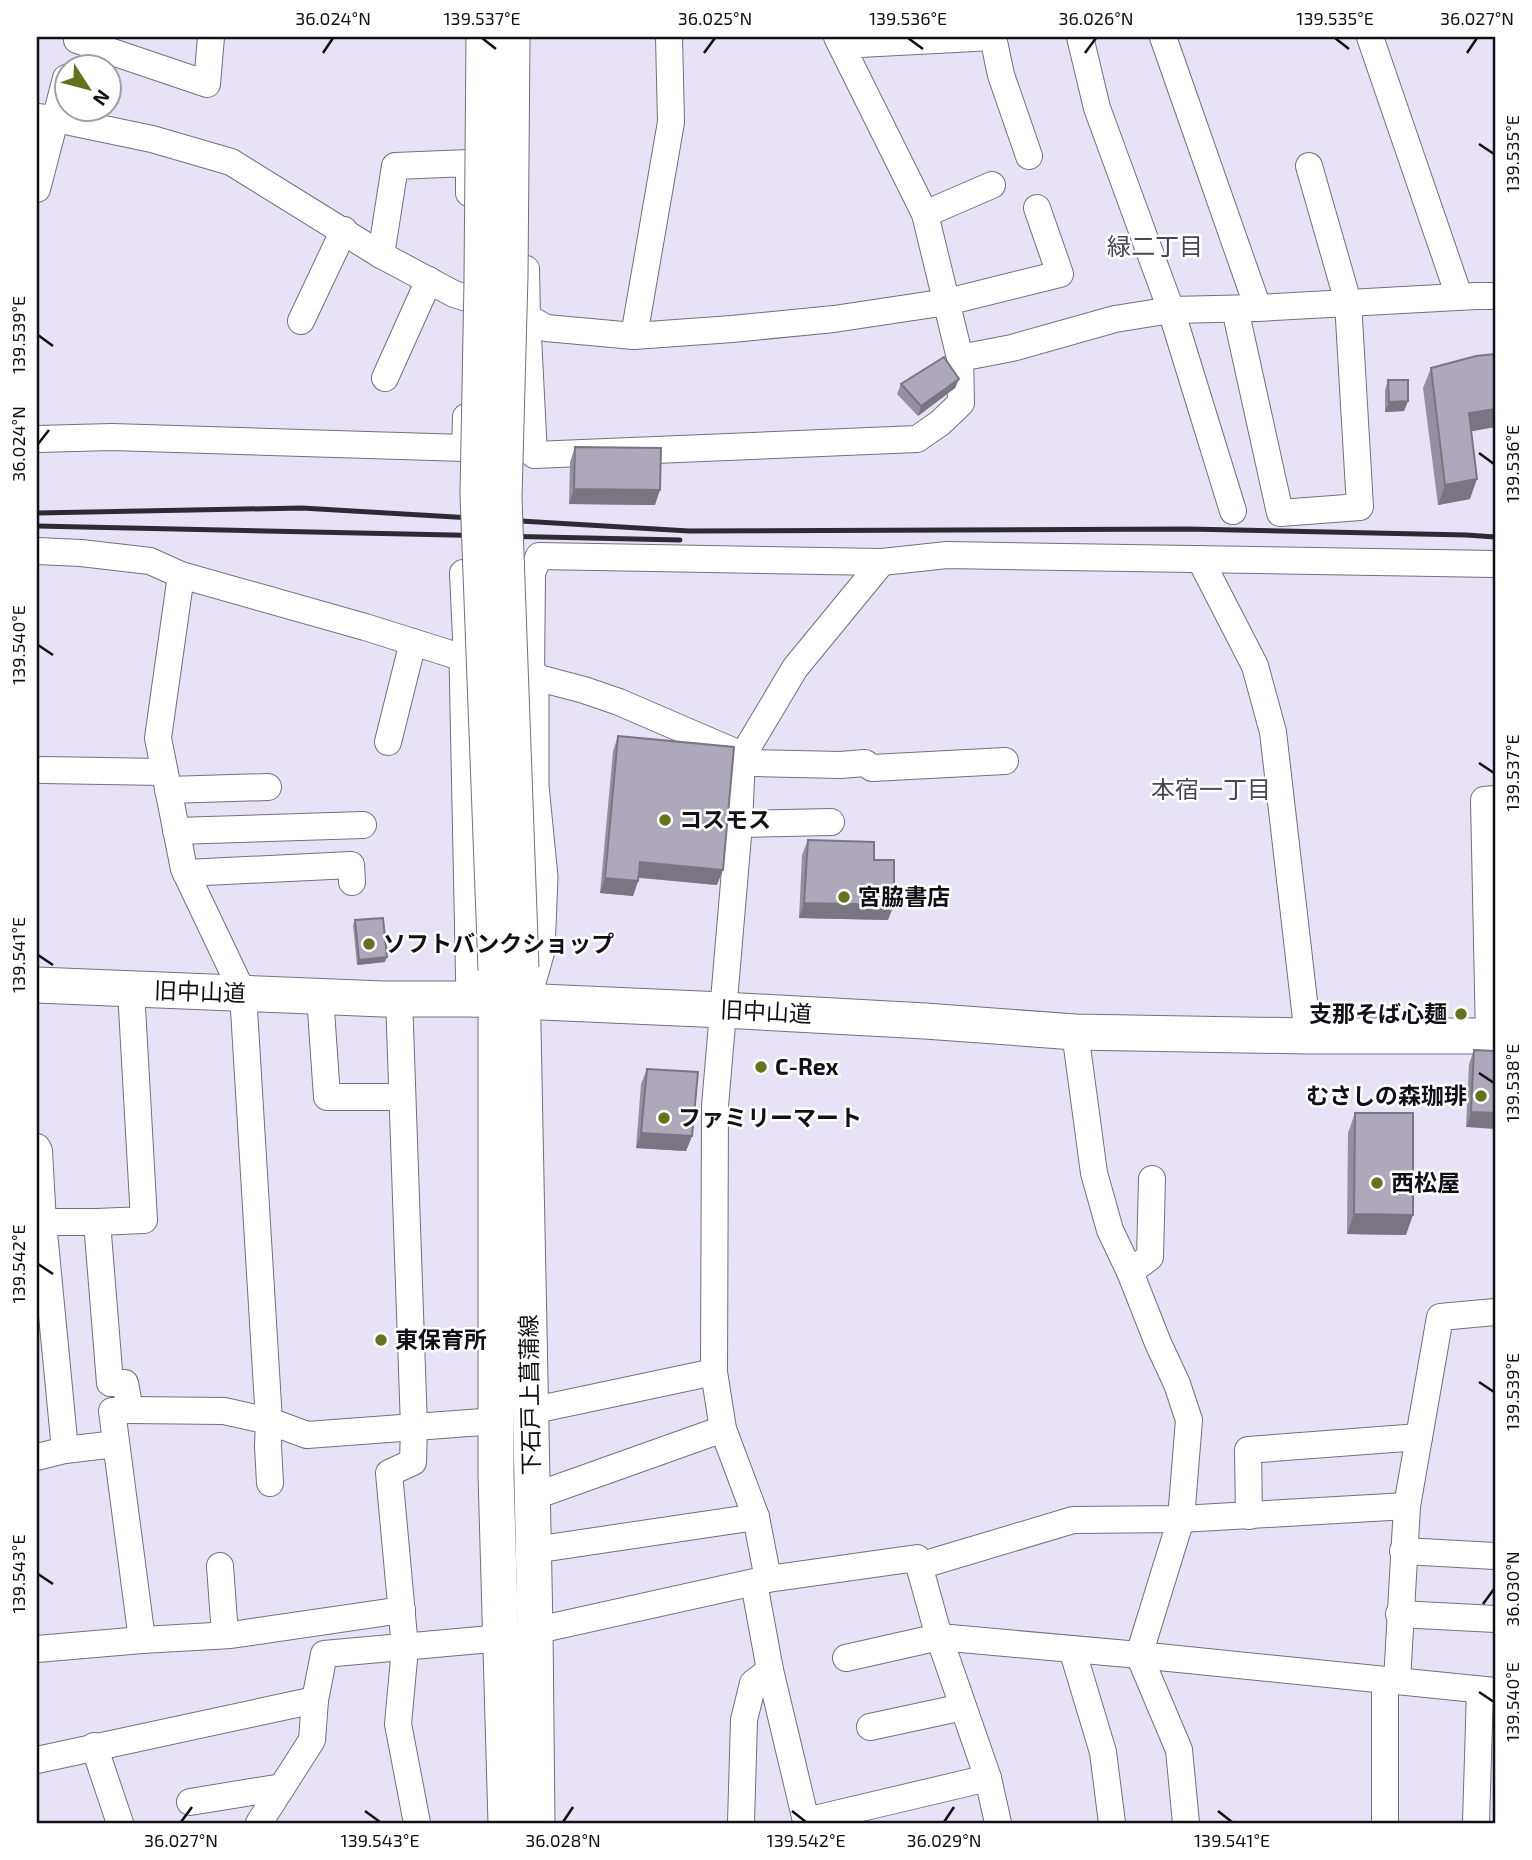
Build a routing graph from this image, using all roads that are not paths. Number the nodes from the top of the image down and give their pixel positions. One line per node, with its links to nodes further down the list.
1 (211, 37): 10 (street)
2 (469, 37): 15 (street)
3 (484, 37): 61 (main road, bridge)
4 (512, 37): 61 (main road, bridge)
5 (524, 37): 31 (street)
6 (669, 37): 33 (street)
7 (1080, 37): 30 (street)
8 (1163, 37): 29 (street)
9 (1370, 37): 24 (street)
10 (78, 38)
11 (940, 38): 12 (street); 14 (street)
12 (839, 41): 20 (street)
13 (46, 118): 18 (street); 21 (street)
14 (1029, 156)
15 (469, 163): 22 (street); 26 (street)
16 (1309, 166): 28 (street)
17 (992, 185): 20 (street)
18 (37, 189)
19 (1037, 208): 27 (street)
20 (925, 214): 27 (street)
21 (344, 230): 22 (street); 32 (street)
22 (382, 255): 23 (street)
23 (429, 280): 26 (street); 35 (street)
24 (1460, 296): 25 (street); 28 (street)
25 (1495, 296)
26 (469, 300): 31 (street); 36 (street)
27 (947, 302): 33 (street); 34 (street)
28 (1348, 302): 29 (street); 29 (street)
29 (1247, 308): 30 (street)
30 (1171, 310): 34 (street); 37 (street)
31 (527, 317): 33 (street); 34 (street)
32 (301, 321)
33 (634, 335)
34 (960, 358)
35 (385, 378)
36 (37, 439)
37 (1233, 511)
38 (37, 551): 43 (street)
39 (1200, 559): 40 (street); 41 (street); 68 (street)
40 (882, 562): 42 (street); 48 (street)
41 (1495, 564)
42 (532, 573): 45 (street); 46 (street)
43 (181, 575): 44 (street); 51 (street)
44 (413, 642): 45 (street); 47 (street)
45 (467, 659): 46 (street); 61 (main road)
46 (531, 676): 48 (street); 61 (main road)
47 (388, 741)
48 (742, 757): 49 (street); 55 (street)
49 (1004, 761)
50 (43, 771): 51 (street)
51 (166, 781): 52 (street); 57 (street)
52 (268, 787)
53 (1495, 799): 69 (street)
54 (831, 822): 55 (street)
55 (739, 824): 66 (street)
56 (363, 825): 57 (street)
57 (176, 831): 58 (street)
58 (186, 873): 59 (street); 63 (street)
59 (352, 882)
60 (37, 985): 62 (main road, 旧中山道)
61 (502, 988): 65 (main road, 旧中山道); 66 (main road, 旧中山道); 79 (main road, 下石戸上菖蒲線); 81 (main road, 下石戸上菖蒲線)
62 (131, 990): 63 (main road, 旧中山道); 74 (street)
63 (243, 993): 64 (main road, 旧中山道); 80 (street)
64 (320, 996): 65 (main road, 旧中山道); 70 (street)
65 (399, 998): 70 (street)
66 (723, 1010): 67 (main road, 旧中山道); 77 (street)
67 (1075, 1032): 68 (main road, 旧中山道); 75 (street)
68 (1308, 1036): 69 (main road, 旧中山道)
69 (1492, 1036)
70 (402, 1097): 82 (street)
71 (37, 1147): 73 (street)
72 (1152, 1180): 75 (street)
73 (43, 1222): 74 (street); 86 (street)
74 (97, 1222): 78 (street)
75 (1130, 1272): 93 (street)
76 (1495, 1312): 84 (street)
77 (714, 1373): 79 (street); 83 (street)
78 (130, 1410): 80 (street); 85 (street)
79 (530, 1411): 89 (main road, 下石戸上菖蒲線)
80 (269, 1421): 82 (street); 88 (street)
81 (496, 1421): 82 (street); 106 (main road, 下石戸上菖蒲線)
82 (414, 1427): 100 (street)
83 (723, 1429): 89 (street); 92 (street)
84 (1419, 1437): 90 (street); 91 (street)
85 (116, 1444): 86 (street); 107 (street)
86 (65, 1450): 87 (street)
87 (37, 1457)
88 (270, 1483)
89 (532, 1497): 94 (main road, 下石戸上菖蒲線)
90 (1407, 1506): 91 (street); 95 (street)
91 (1249, 1516): 93 (street)
92 (756, 1517): 94 (street); 99 (street)
93 (1181, 1519): 98 (street); 111 (street)
94 (534, 1550): 103 (main road, 下石戸上菖蒲線)
95 (1403, 1551): 96 (street); 101 (street)
96 (1495, 1556)
97 (220, 1566): 104 (street)
98 (919, 1566): 99 (street); 105 (street)
99 (761, 1581): 103 (street); 113 (street)
100 (402, 1610): 104 (street); 108 (street)
101 (1399, 1614): 102 (street); 114 (street)
102 (1495, 1619)
103 (535, 1630): 106 (street); 128 (main road, 下石戸上菖蒲線)
104 (225, 1635): 107 (street)
105 (939, 1637): 110 (street); 112 (street); 117 (street)
106 (502, 1638): 108 (street); 127 (main road, 下石戸上菖蒲線)
107 (142, 1640): 109 (street)
108 (405, 1648): 116 (street); 126 (street)
109 (37, 1649)
110 (1072, 1649): 111 (street); 131 (street)
111 (1139, 1655): 114 (street); 132 (street)
112 (846, 1658)
113 (770, 1670): 121 (street); 129 (street)
114 (1391, 1680): 115 (street); 133 (street)
115 (1488, 1690): 134 (street)
116 (315, 1700): 119 (street); 122 (street)
117 (963, 1707): 118 (street); 121 (street)
118 (870, 1727)
119 (94, 1746): 120 (street); 124 (street)
120 (37, 1760)
121 (988, 1778): 130 (street)
122 (282, 1787): 123 (street); 125 (street)
123 (190, 1802)
124 (120, 1823)
125 (259, 1823)
126 (417, 1823)
127 (506, 1823)
128 (537, 1823)
129 (741, 1823)
130 (998, 1823)
131 (1112, 1823)
132 (1186, 1823)
133 (1385, 1823)
134 (1476, 1823)

